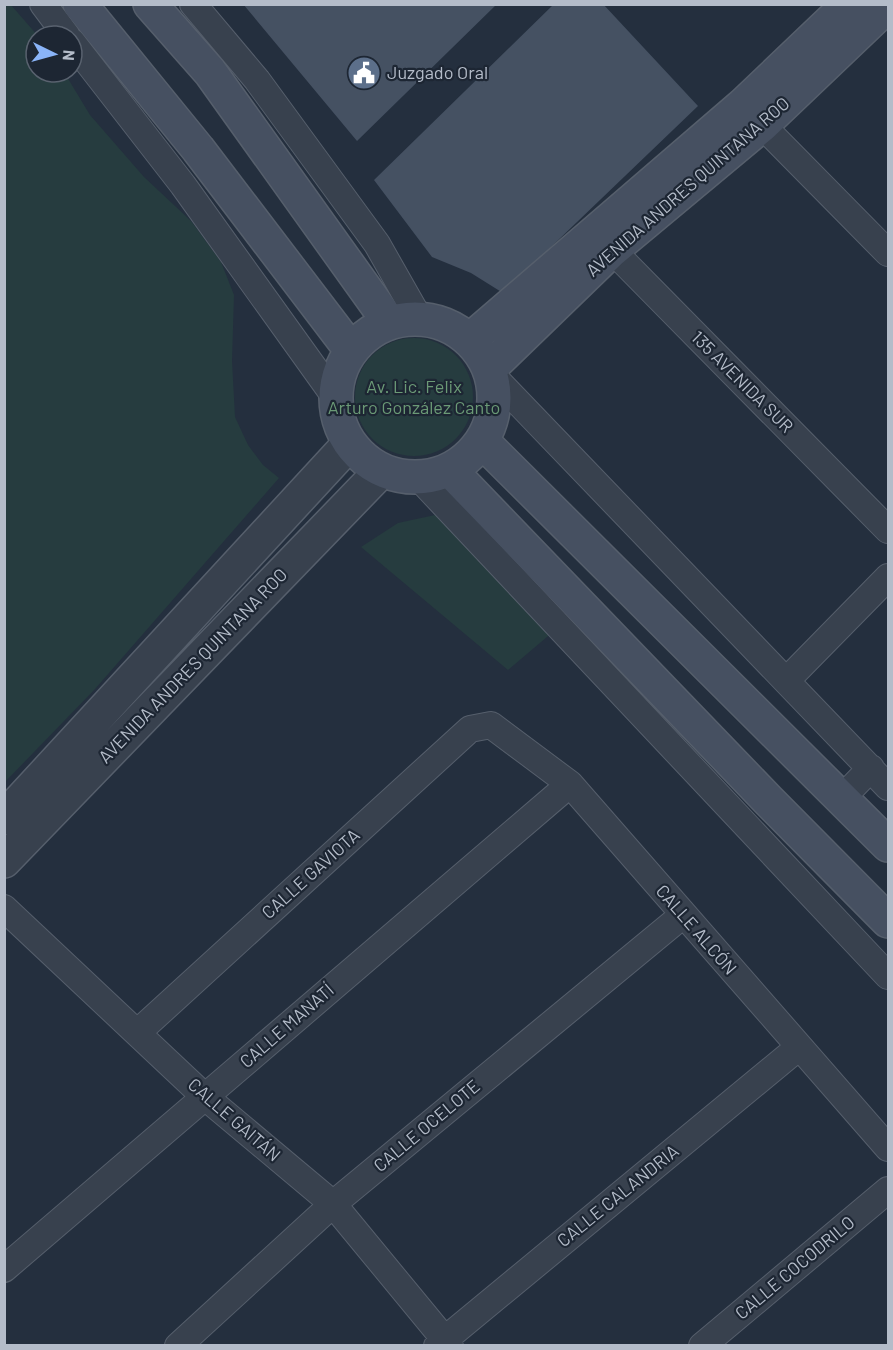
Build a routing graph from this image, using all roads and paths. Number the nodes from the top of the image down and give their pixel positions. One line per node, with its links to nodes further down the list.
1 (43, 4): 7 (street)
2 (80, 4): 14 (main road)
3 (150, 4): 12 (main road)
4 (193, 4): 12 (street)
5 (849, 4): 9 (main road, AVENIDA ANDRES QUINTANA ROO)
6 (888, 5): 9 (main road, AVENIDA ANDRES QUINTANA ROO)
7 (58, 24)
8 (84, 57): 16 (street)
9 (752, 115): 10 (main road, AVENIDA ANDRES QUINTANA ROO); 11 (street)
10 (606, 240): 13 (main road, AVENIDA ANDRES QUINTANA ROO); 15 (main road, AVENIDA ANDRES QUINTANA ROO); 22 (street, 135 AVENIDA SUR)
11 (888, 253)
12 (404, 320): 13 (main road); 14 (main road)
13 (470, 340): 15 (main road)
14 (351, 350): 16 (main road)
15 (490, 372): 17 (main road); 24 (street)
16 (335, 397): 18 (main road)
17 (482, 441): 19 (main road); 29 (main road)
18 (349, 444): 20 (main road); 30 (street, AVENIDA ANDRES QUINTANA ROO)
19 (450, 470): 21 (main road); 35 (main road)
20 (381, 471): 21 (main road); 32 (street, AVENIDA ANDRES QUINTANA ROO)
21 (419, 478): 36 (street)
22 (888, 530)
23 (888, 577): 24 (street)
24 (787, 680): 26 (street)
25 (491, 726): 27 (street, CALLE ALCÓN); 37 (street, CALLE GAVIOTA)
26 (871, 768): 28 (street); 29 (street)
27 (570, 784): 34 (street, CALLE ALCÓN); 39 (street, CALLE MANATÍ)
28 (888, 787)
29 (841, 799): 31 (main road)
30 (4, 818)
31 (888, 845)
32 (4, 861)
33 (4, 908): 37 (street, CALLE GAITÁN)
34 (683, 915): 38 (street, CALLE ALCÓN); 42 (street, CALLE OCELOTE)
35 (888, 921)
36 (888, 976)
37 (137, 1033): 39 (street, CALLE GAITÁN)
38 (799, 1047): 40 (street, CALLE ALCÓN); 44 (street, CALLE CALANDRIA)
39 (204, 1096): 42 (street, CALLE GAITÁN); 43 (street, CALLE MANATÍ)
40 (888, 1148)
41 (888, 1190): 46 (street, CALLE COCODRILO)
42 (333, 1204): 44 (street, CALLE GAITÁN); 45 (street, CALLE OCELOTE)
43 (4, 1269)
44 (444, 1343)
45 (178, 1346)
46 (702, 1346)

